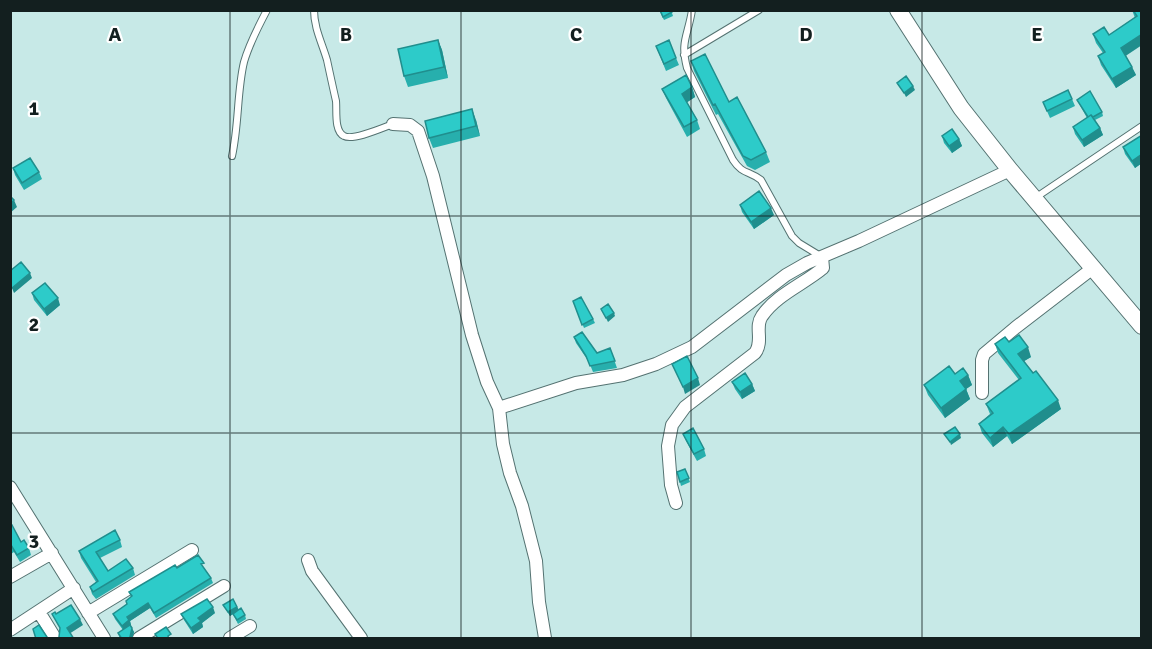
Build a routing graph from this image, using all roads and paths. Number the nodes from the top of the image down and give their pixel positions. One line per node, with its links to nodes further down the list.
1 (267, 10): 9 (lane)
2 (314, 10): 7 (lane)
3 (692, 10): 6 (lane)
4 (759, 10): 6 (lane)
5 (898, 10): 10 (street)
6 (684, 55): 12 (lane)
7 (393, 124): 16 (street)
8 (1142, 126): 11 (lane)
9 (232, 156)
10 (1010, 171): 11 (street); 12 (street)
11 (1035, 198): 13 (street)
12 (822, 257): 16 (street); 18 (street)
13 (1093, 268): 14 (street); 15 (street)
14 (1142, 326)
15 (982, 393)
16 (499, 408): 34 (street)
17 (10, 487): 20 (street)
18 (676, 503)
19 (192, 550): 26 (street)
20 (52, 553): 22 (street); 24 (street)
21 (308, 560): 33 (street)
22 (10, 577)
23 (224, 586): 31 (street)
24 (74, 588): 25 (street); 26 (street)
25 (39, 612): 28 (street); 29 (street)
26 (88, 613): 30 (street)
27 (250, 626): 32 (street)
28 (10, 630)
29 (55, 639)
30 (104, 639)
31 (139, 639)
32 (230, 639)
33 (361, 639)
34 (545, 639)

